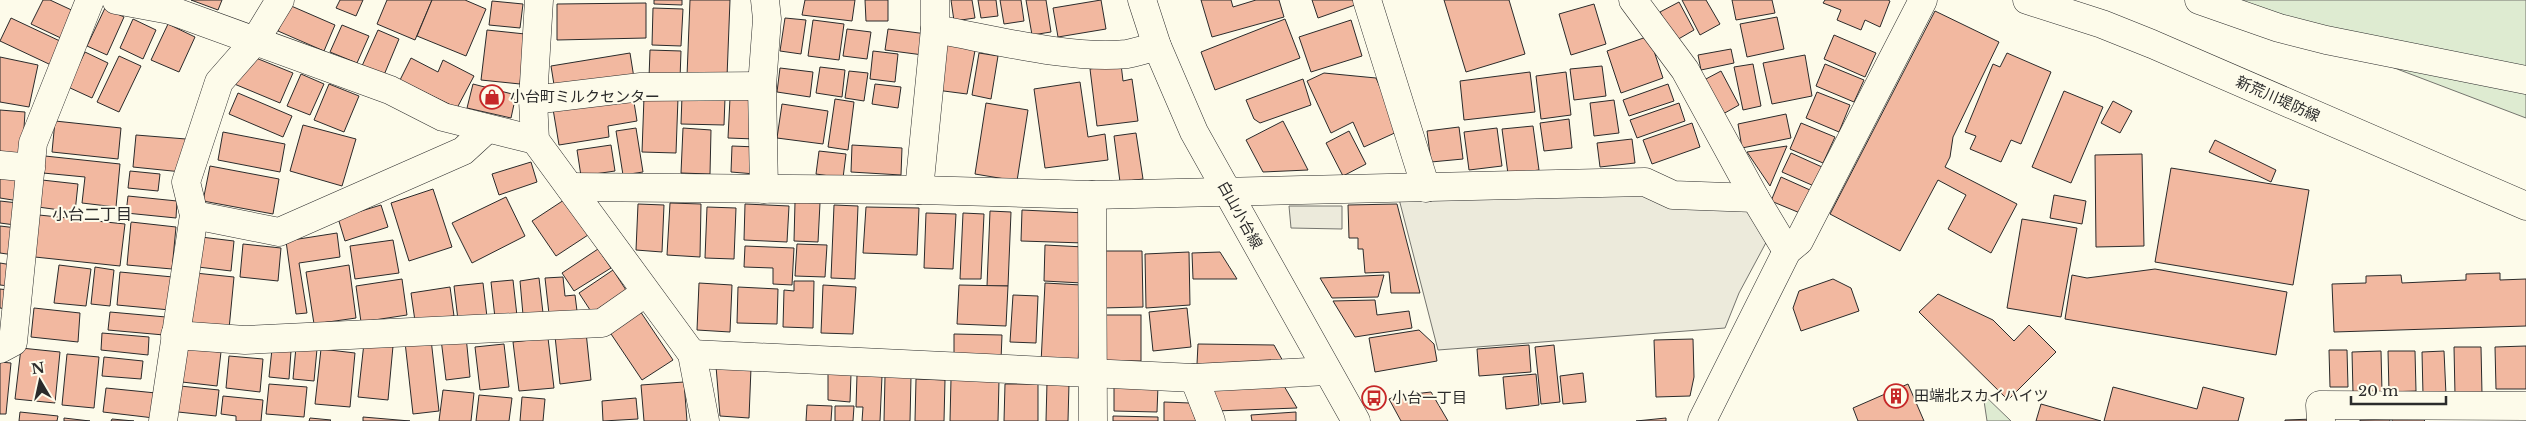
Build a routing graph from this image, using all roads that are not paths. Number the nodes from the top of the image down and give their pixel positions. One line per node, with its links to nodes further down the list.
1 (90, 0): 22 (street)
2 (116, 0): 14 (street)
3 (280, 0): 14 (street)
4 (539, 0): 18 (street)
5 (765, 0): 17 (street)
6 (935, 0): 13 (street)
7 (1142, 0): 15 (street, 白山小台線)
8 (1367, 0): 24 (street)
9 (1633, 0): 29 (street)
10 (1923, 0): 32 (street)
11 (2026, 0): 30 (street, 新荒川堤防線)
12 (2199, 0): 16 (street)
13 (934, 29): 15 (street); 26 (street)
14 (255, 41): 19 (street); 31 (street)
15 (1157, 46): 27 (street, 白山小台線)
16 (2526, 80)
17 (762, 86): 18 (street); 25 (street)
18 (534, 100): 20 (street)
19 (487, 129): 20 (street); 31 (street)
20 (535, 140): 23 (street)
21 (0, 165): 22 (street)
22 (31, 168): 35 (street)
23 (570, 187): 25 (street); 33 (street)
24 (1426, 188): 27 (street); 29 (street)
25 (764, 189): 26 (street)
26 (919, 190): 28 (street)
27 (1227, 193): 28 (street); 37 (street, 白山小台線)
28 (1092, 195): 38 (street)
29 (1755, 198): 32 (street)
30 (2526, 206)
31 (194, 215): 34 (street)
32 (1787, 251): 47 (street)
33 (645, 293): 34 (street); 36 (street)
34 (175, 335): 42 (street)
35 (0, 349)
36 (692, 354): 38 (street); 43 (street)
37 (1327, 371): 39 (street); 46 (street, 白山小台線)
38 (1093, 373): 39 (street); 44 (street)
39 (1194, 378): 45 (street)
40 (2526, 406): 41 (street)
41 (2439, 412): 48 (street)
42 (163, 421)
43 (705, 421)
44 (1093, 421)
45 (1211, 421)
46 (1356, 421)
47 (1702, 421)
48 (2321, 421)

